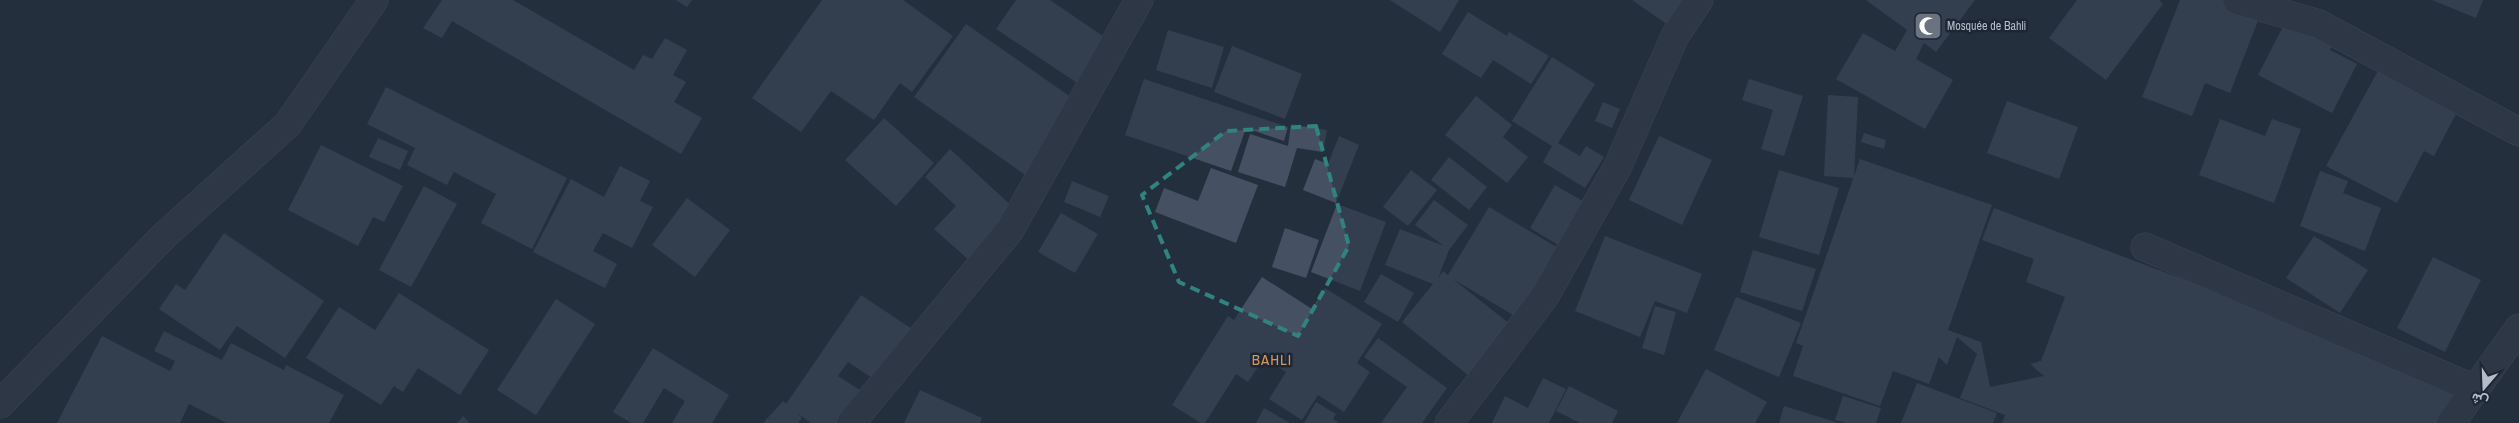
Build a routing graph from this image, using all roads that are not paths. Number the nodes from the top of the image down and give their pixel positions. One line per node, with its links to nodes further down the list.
1 (374, 0): 9 (street)
2 (1139, 0): 10 (street)
3 (1699, 0): 11 (street)
4 (2237, 0): 5 (street)
5 (2519, 132)
6 (2145, 247): 8 (street)
7 (2519, 328): 8 (street)
8 (2475, 389): 12 (street)
9 (0, 404)
10 (852, 423)
11 (1449, 423)
12 (2451, 423)

